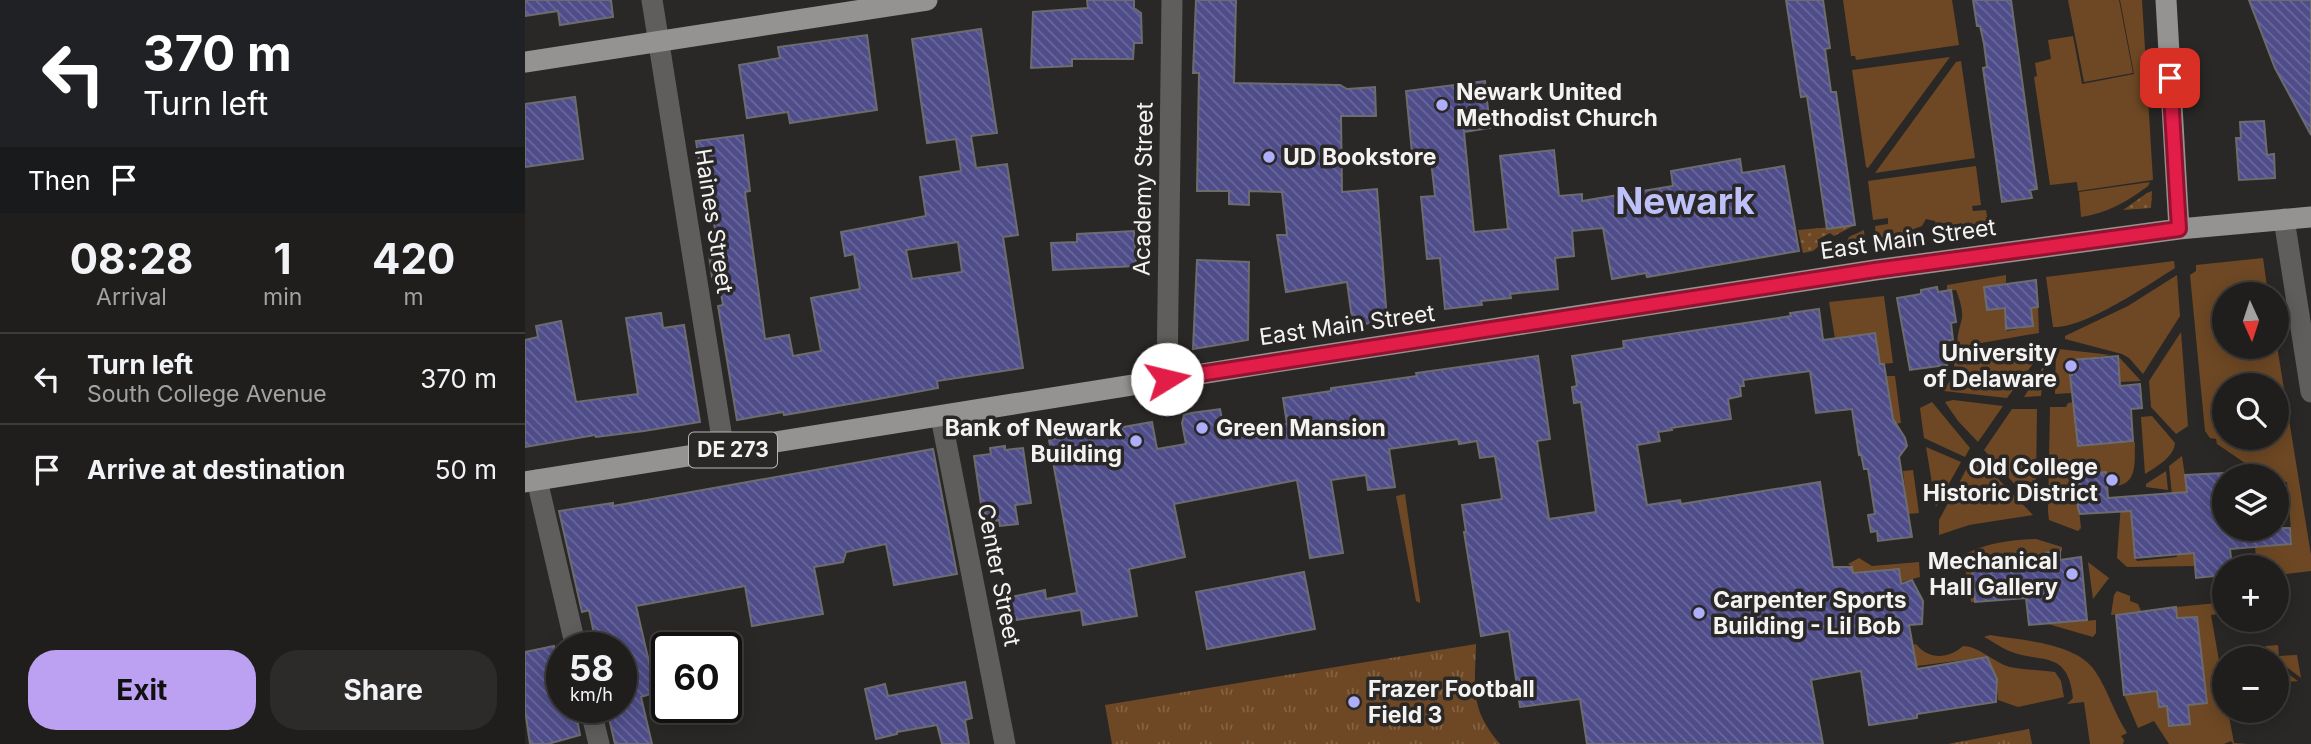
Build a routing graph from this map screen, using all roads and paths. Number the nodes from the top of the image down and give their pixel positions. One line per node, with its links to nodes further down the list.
1 (652, 0): 5 (street, Haines Street)
2 (927, 0): 5 (main road)
3 (1172, 0): 10 (street, Academy Street)
4 (2166, 0): 9 (main road)
5 (658, 42): 6 (main road); 13 (street, Haines Street)
6 (525, 62)
7 (2311, 217): 8 (main road, DE 273)
8 (2284, 219): 9 (main road, DE 273); 11 (street)
9 (2179, 229): 10 (main road, East Main Street / DE 273)
10 (1167, 379): 12 (main road, East Main Street / DE 273)
11 (2311, 392)
12 (941, 417): 13 (main road, East Main Street / DE 273); 18 (street, Center Street)
13 (724, 451): 14 (main road, East Main Street / DE 273)
14 (531, 481): 15 (street)
15 (572, 632)
16 (594, 723): 17 (street)
17 (599, 744)
18 (1005, 744)

